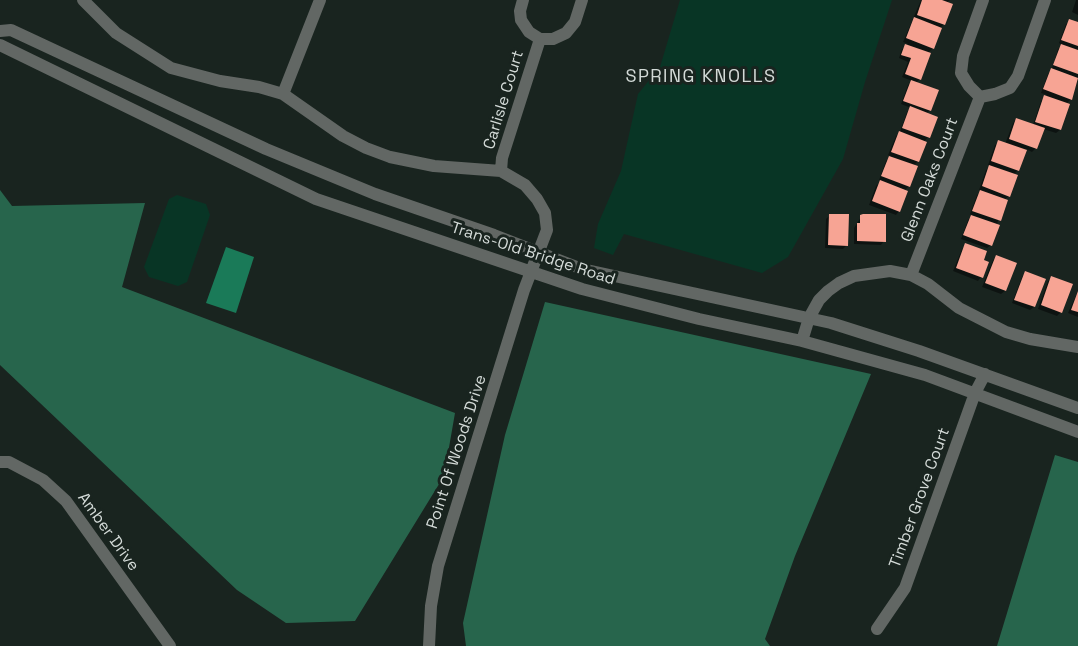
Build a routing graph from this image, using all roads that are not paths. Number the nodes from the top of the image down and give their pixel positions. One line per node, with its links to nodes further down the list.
1 (83, 0): 10 (street, Carlisle Court)
2 (320, 0): 10 (street)
3 (523, 0): 8 (street, Carlisle Court)
4 (582, 0): 8 (street, Carlisle Court)
5 (983, 0): 11 (street)
6 (1045, 0): 11 (street)
7 (0, 31): 13 (street, Trans-Old Bridge Road)
8 (540, 39): 12 (street, Carlisle Court)
9 (0, 45): 14 (street, Trans-Old Bridge Road)
10 (283, 93): 12 (street, Carlisle Court)
11 (980, 97): 15 (street, Glenn Oaks Court)
12 (501, 171): 13 (street, Carlisle Court)
13 (540, 252): 14 (street, Carlisle Court); 16 (street, Trans-Old Bridge Road)
14 (532, 271): 17 (street, Trans-Old Bridge Road); 26 (street, Point Of Woods Drive)
15 (911, 275): 16 (street); 18 (street)
16 (809, 318): 17 (street); 19 (street, Trans-Old Bridge Road)
17 (802, 342): 20 (street, Trans-Old Bridge Road)
18 (1078, 347)
19 (985, 374): 20 (street, Timber Grove Court); 21 (street, Trans-Old Bridge Road)
20 (975, 393): 22 (street, Trans-Old Bridge Road); 24 (street, Timber Grove Court)
21 (1078, 408)
22 (1078, 432)
23 (0, 462): 25 (street, Amber Drive)
24 (877, 629)
25 (170, 646)
26 (429, 646)

